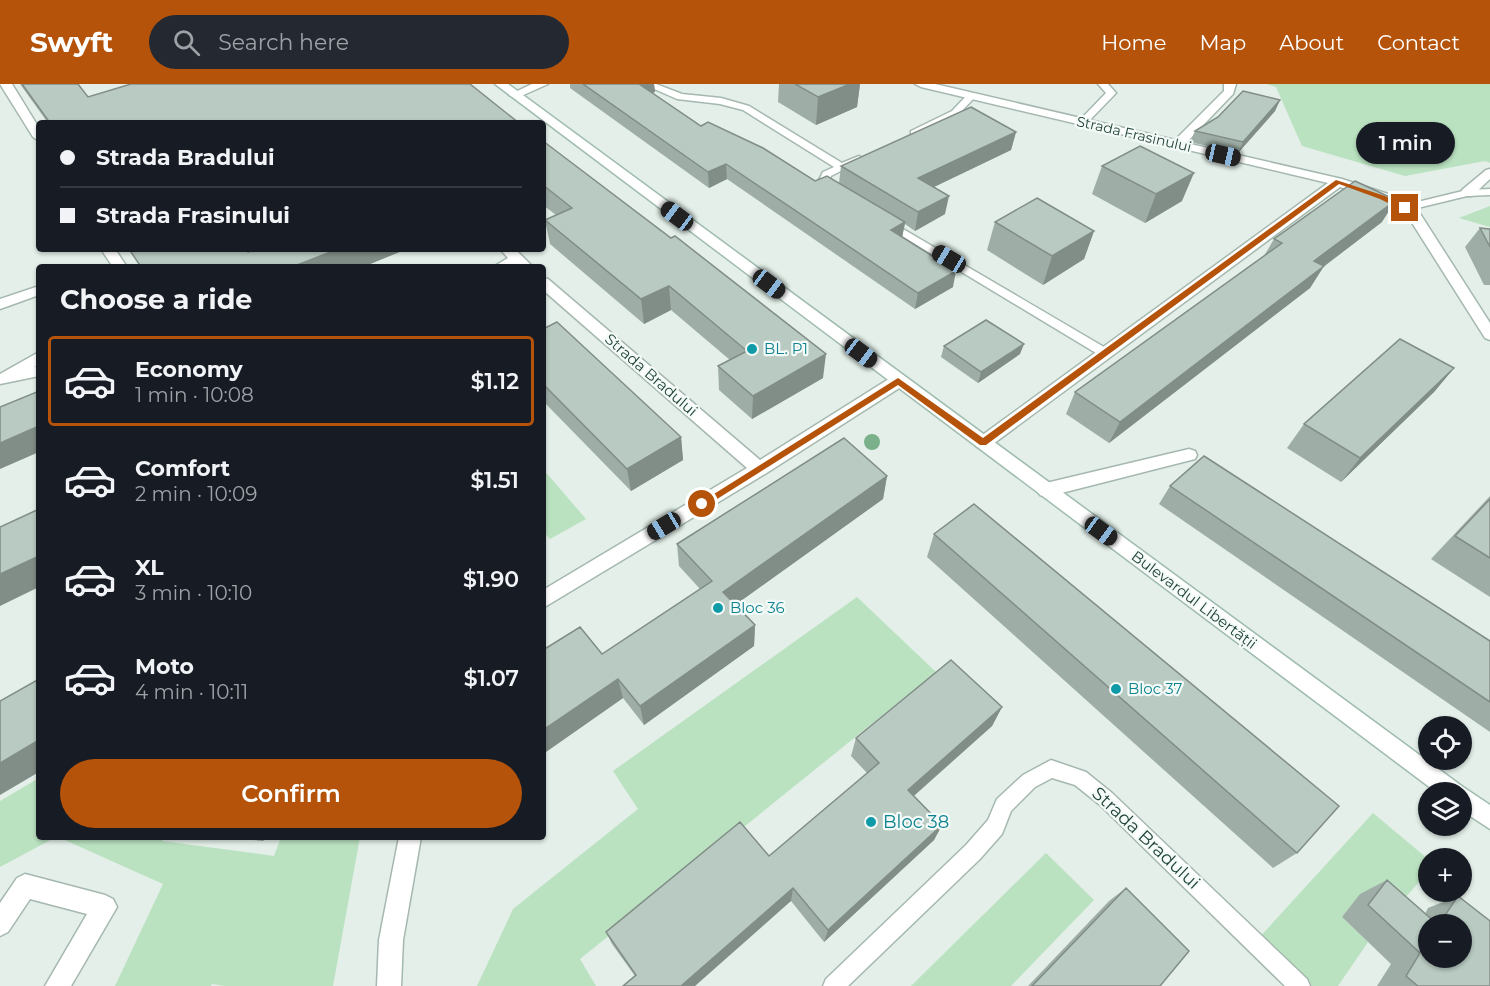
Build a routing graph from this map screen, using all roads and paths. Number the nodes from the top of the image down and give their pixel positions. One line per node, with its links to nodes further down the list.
1 (501, 84): 8 (street, Bulevardul Libertății)
2 (542, 84): 8 (street)
3 (648, 84): 15 (lane)
4 (921, 84): 9 (street, Strada Frasinului)
5 (1103, 84): 10 (lane)
6 (1230, 84): 13 (street)
7 (5, 89): 11 (street)
8 (515, 95): 31 (street, Bulevardul Libertății)
9 (971, 96): 10 (street, Strada Frasinului); 12 (lane)
10 (1083, 122): 13 (street, Strada Frasinului)
11 (36, 133)
12 (903, 138)
13 (1177, 145): 17 (street, Strada Frasinului)
14 (872, 153): 15 (lane)
15 (842, 167): 20 (lane)
16 (1490, 173): 19 (street)
17 (1338, 182): 21 (street, Strada Frasinului); 27 (street)
18 (1490, 192): 19 (lane)
19 (1467, 194): 21 (lane)
20 (842, 195)
21 (1405, 208): 26 (street, Strada Frasinului)
22 (873, 214): 27 (lane)
23 (546, 285): 34 (street, Strada Bradului)
24 (36, 291): 25 (street)
25 (0, 304)
26 (1490, 335)
27 (1105, 353): 32 (street)
28 (36, 359): 30 (street)
29 (36, 372): 30 (street)
30 (3, 377)
31 (898, 381): 32 (street, Bulevardul Libertății); 34 (street)
32 (983, 443): 35 (street, Bulevardul Libertății)
33 (1189, 455): 35 (street)
34 (759, 469): 36 (street)
35 (1046, 490): 37 (street, Bulevardul Libertății)
36 (546, 598)
37 (1440, 782)
38 (1472, 805): 39 (street)
39 (1490, 818)
40 (409, 840): 43 (street)
41 (0, 924): 42 (street)
42 (57, 986)
43 (389, 986)
44 (833, 986): 45 (lane, Strada Bradului)
45 (1300, 986)

